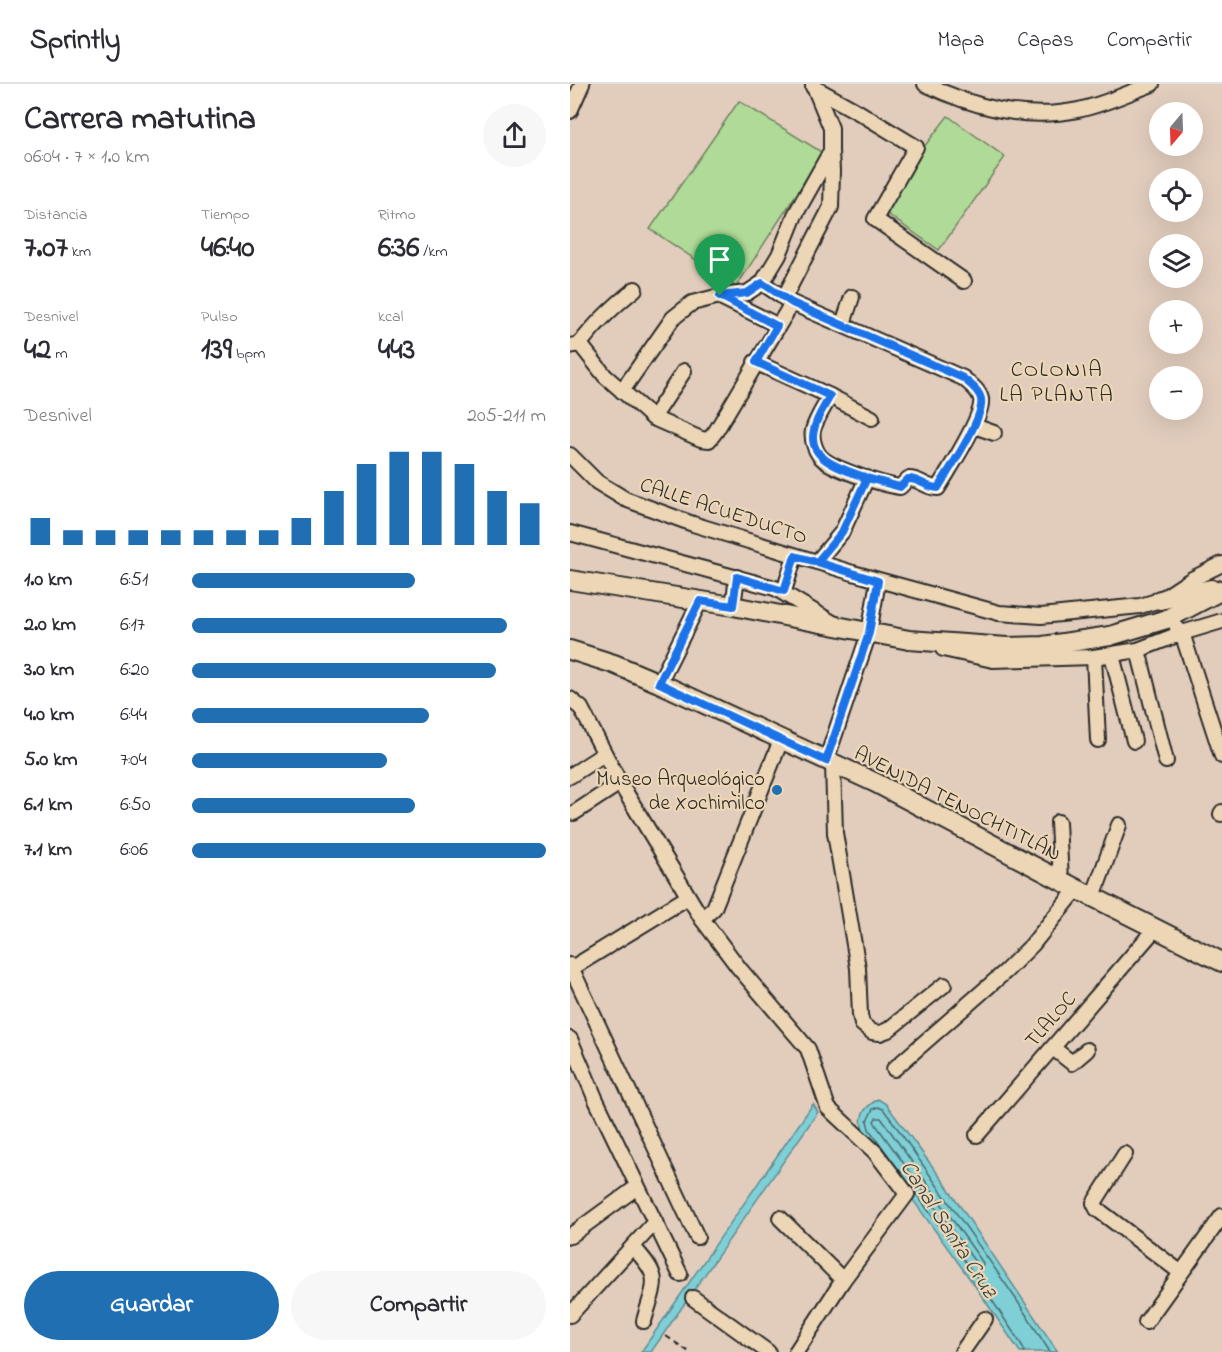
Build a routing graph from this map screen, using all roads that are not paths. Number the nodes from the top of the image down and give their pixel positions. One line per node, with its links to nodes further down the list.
1 (582, 84): 5 (street)
2 (926, 84): 3 (street)
3 (1152, 84)
4 (813, 86): 6 (street); 7 (street)
5 (570, 111)
6 (831, 151): 8 (street); 12 (street)
7 (964, 281)
8 (762, 283): 10 (street); 12 (street)
9 (635, 289): 15 (street)
10 (720, 296): 14 (street); 18 (street)
11 (852, 297): 13 (street)
12 (788, 301): 13 (street); 14 (street)
13 (843, 324): 22 (street)
14 (777, 326): 16 (street)
15 (575, 345): 18 (street)
16 (756, 362): 19 (street); 20 (street)
17 (684, 370): 20 (street)
18 (622, 391): 20 (street)
19 (830, 396): 21 (street); 25 (street)
20 (653, 418)
21 (872, 418)
22 (976, 422): 23 (street); 25 (street)
23 (994, 433)
24 (570, 455): 27 (street, CALLE ACUEDUCTO)
25 (867, 478): 28 (street)
26 (570, 533): 30 (street)
27 (795, 556): 28 (street, CALLE ACUEDUCTO); 34 (street)
28 (817, 562): 32 (street, CALLE ACUEDUCTO)
29 (1222, 564): 35 (street, CALLE ACUEDUCTO)
30 (737, 577): 34 (street); 37 (street)
31 (570, 580): 36 (main road)
32 (878, 581): 35 (street, CALLE ACUEDUCTO); 41 (street)
33 (1222, 589): 35 (main road); 38 (main road)
34 (784, 591): 40 (street)
35 (1160, 600)
36 (700, 601): 37 (main road); 48 (street)
37 (733, 606): 40 (main road)
38 (1167, 619): 42 (street); 43 (main road)
39 (1222, 621): 42 (street)
40 (837, 626): 41 (main road)
41 (869, 633): 43 (main road); 56 (street)
42 (1182, 633): 45 (street); 54 (street)
43 (909, 640): 47 (street)
44 (570, 650): 48 (main road, AVENIDA TENOCHTITLÁN)
45 (1138, 650): 46 (street); 55 (street)
46 (1112, 655): 47 (street); 52 (street)
47 (1094, 657): 51 (street)
48 (659, 683): 50 (main road, AVENIDA TENOCHTITLÁN)
49 (570, 699): 53 (street)
50 (781, 740): 56 (main road, AVENIDA TENOCHTITLÁN); 64 (street)
51 (1098, 740)
52 (1134, 741)
53 (604, 754): 57 (street); 58 (street)
54 (1222, 756)
55 (1166, 761)
56 (830, 762): 62 (main road, AVENIDA TENOCHTITLÁN); 68 (street)
57 (570, 776)
58 (620, 783): 59 (street); 63 (street)
59 (574, 813)
60 (1058, 822): 62 (street)
61 (1119, 825): 62 (street)
62 (1077, 889): 65 (main road, AVENIDA TENOCHTITLÁN); 73 (street)
63 (688, 897): 64 (street); 67 (street)
64 (702, 919): 85 (street)
65 (1155, 929): 66 (main road, AVENIDA TENOCHTITLÁN); 70 (street, TLALOC)
66 (1222, 962)
67 (571, 967): 81 (street)
68 (944, 985)
69 (570, 1039): 72 (street)
70 (1053, 1048): 71 (street); 74 (street, TLALOC)
71 (1087, 1050)
72 (575, 1066): 76 (street)
73 (894, 1069)
74 (976, 1135)
75 (1125, 1154): 83 (street)
76 (638, 1187): 79 (street); 80 (street)
77 (1222, 1216): 83 (street)
78 (780, 1218): 85 (street)
79 (656, 1222): 82 (street); 84 (street)
80 (570, 1236)
81 (697, 1237)
82 (633, 1247): 87 (street); 89 (street)
83 (1180, 1272): 90 (street)
84 (680, 1274)
85 (843, 1280): 92 (street)
86 (693, 1298): 91 (street)
87 (570, 1315)
88 (985, 1319): 93 (street)
89 (644, 1321)
90 (1146, 1322)
91 (768, 1352)
92 (796, 1352)
93 (962, 1352)

